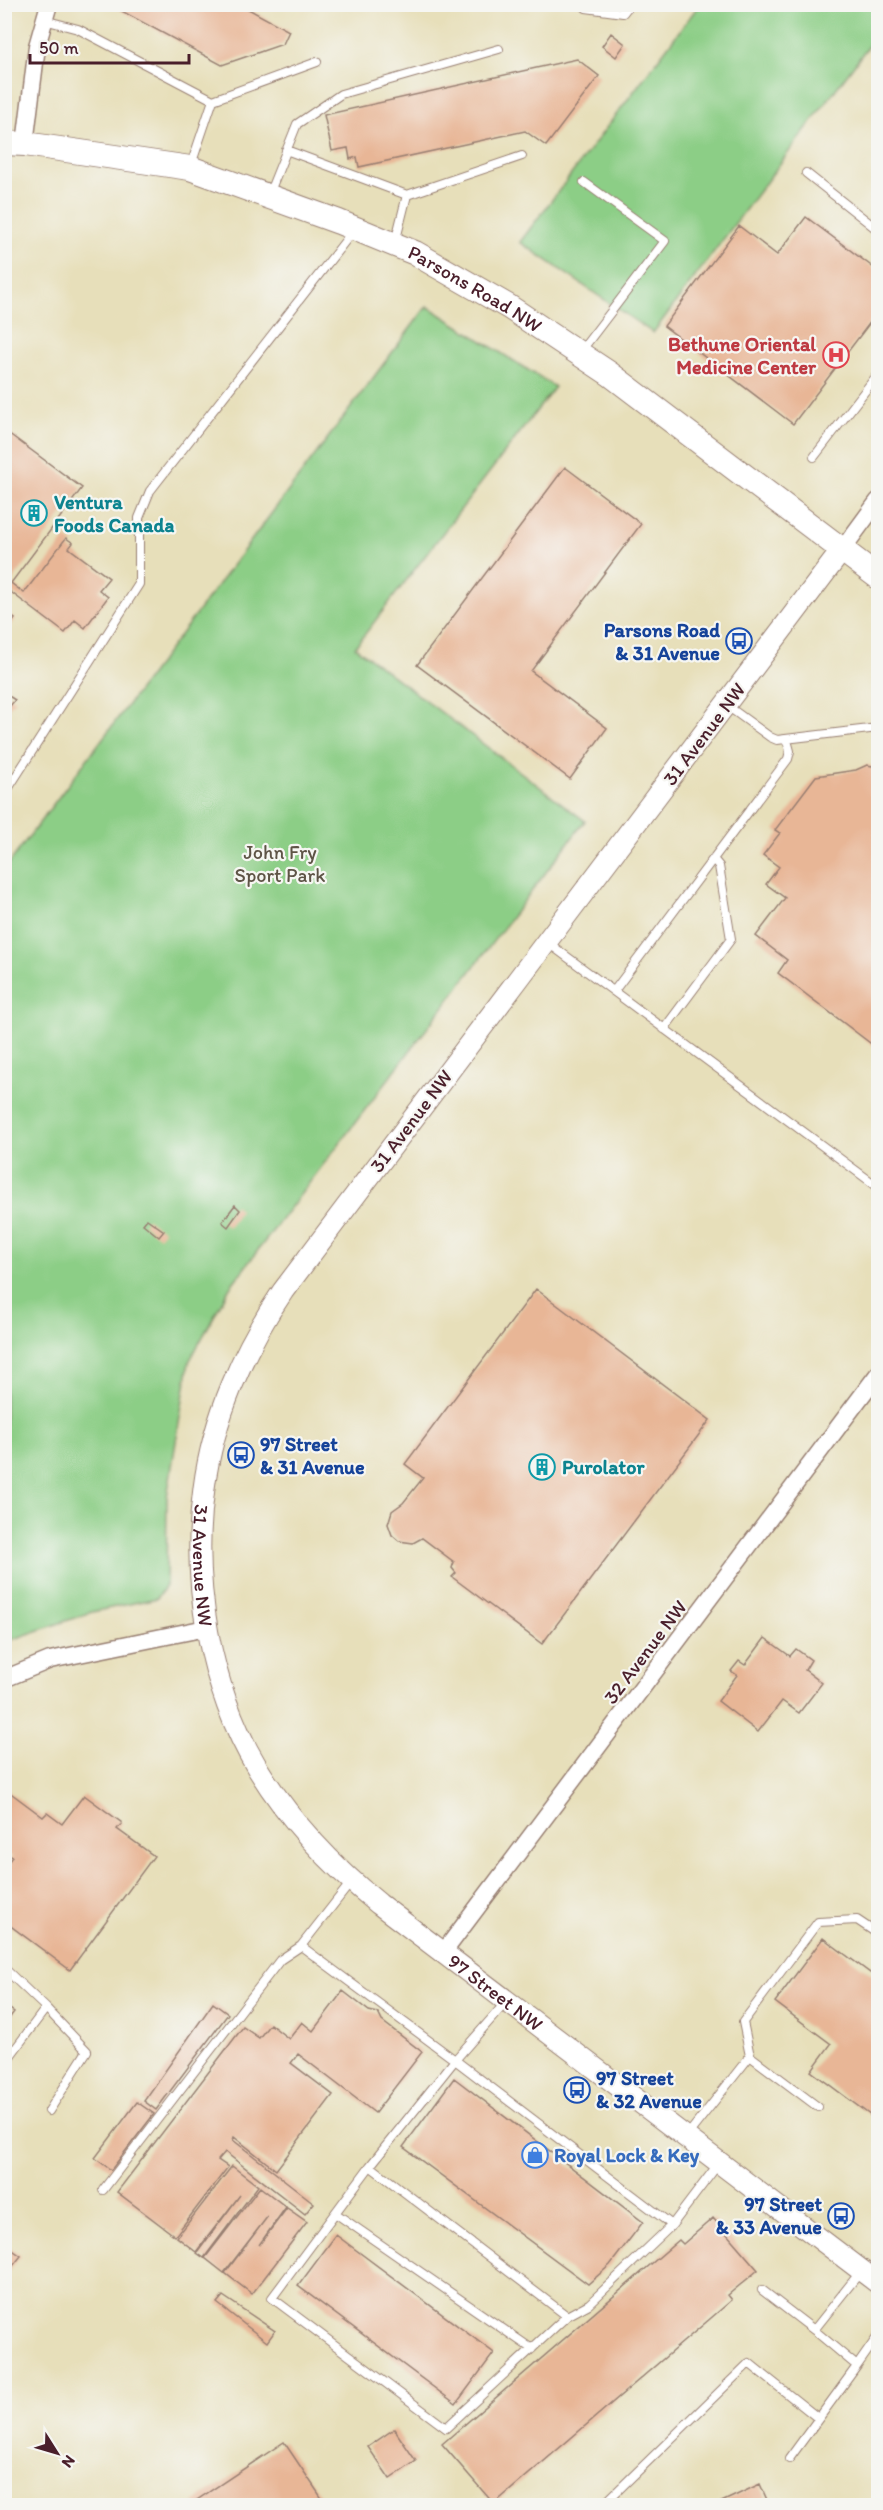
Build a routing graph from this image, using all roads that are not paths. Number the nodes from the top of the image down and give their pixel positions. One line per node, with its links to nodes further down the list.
1 (582, 4): 2 (lane)
2 (630, 4)
3 (46, 12): 6 (lane); 7 (street)
4 (499, 49): 8 (lane)
5 (317, 62): 6 (lane)
6 (213, 100): 10 (lane)
7 (15, 143): 10 (main road, Parsons Road NW)
8 (286, 150): 13 (lane); 14 (lane)
9 (522, 156): 13 (lane)
10 (190, 168): 14 (main road, Parsons Road NW)
11 (806, 173): 16 (lane)
12 (584, 182): 18 (lane)
13 (407, 195): 17 (lane)
14 (268, 196): 15 (main road, Parsons Road NW)
15 (356, 229): 17 (main road, Parsons Road NW); 27 (lane)
16 (879, 230)
17 (395, 244): 18 (main road, Parsons Road NW)
18 (580, 353): 22 (main road, Parsons Road NW)
19 (879, 374): 20 (lane)
20 (814, 457)
21 (879, 501): 22 (street, 31 Avenue NW)
22 (842, 550): 23 (main road, Parsons Road NW); 24 (street, 31 Avenue NW)
23 (879, 577)
24 (726, 705): 26 (lane); 29 (street, 31 Avenue NW)
25 (879, 728): 26 (lane)
26 (787, 740): 28 (lane)
27 (4, 795)
28 (714, 860): 30 (lane); 31 (lane)
29 (547, 942): 30 (lane); 34 (street, 31 Avenue NW)
30 (614, 991): 31 (lane)
31 (664, 1029): 32 (lane)
32 (879, 1187)
33 (879, 1374): 39 (street, 32 Avenue NW)
34 (206, 1628): 35 (street, 31 Avenue NW); 36 (street, 97 Street NW)
35 (4, 1679)
36 (352, 1881): 38 (lane); 39 (street, 97 Street NW)
37 (879, 1934): 43 (lane)
38 (301, 1946): 44 (lane); 51 (lane)
39 (443, 1953): 41 (street, 97 Street NW)
40 (4, 1968): 42 (lane)
41 (507, 2001): 44 (lane); 48 (street, 97 Street NW)
42 (46, 2008): 45 (lane); 47 (lane)
43 (750, 2056): 46 (lane); 48 (lane)
44 (455, 2060): 50 (lane); 53 (lane)
45 (4, 2064)
46 (818, 2107)
47 (49, 2111)
48 (686, 2138): 49 (street, 97 Street NW)
49 (719, 2163): 53 (lane); 54 (street, 97 Street NW)
50 (370, 2166): 52 (lane); 57 (lane)
51 (103, 2190)
52 (335, 2213): 60 (lane); 60 (lane)
53 (672, 2225): 57 (lane)
54 (862, 2270): 55 (street, 97 Street NW); 58 (lane)
55 (879, 2283)
56 (762, 2290): 58 (lane)
57 (567, 2316): 60 (lane)
58 (814, 2330): 61 (lane)
59 (879, 2336): 61 (lane)
60 (532, 2349)
61 (857, 2366): 62 (lane)
62 (818, 2418): 63 (lane); 64 (lane)
63 (789, 2459)
64 (602, 2505)

